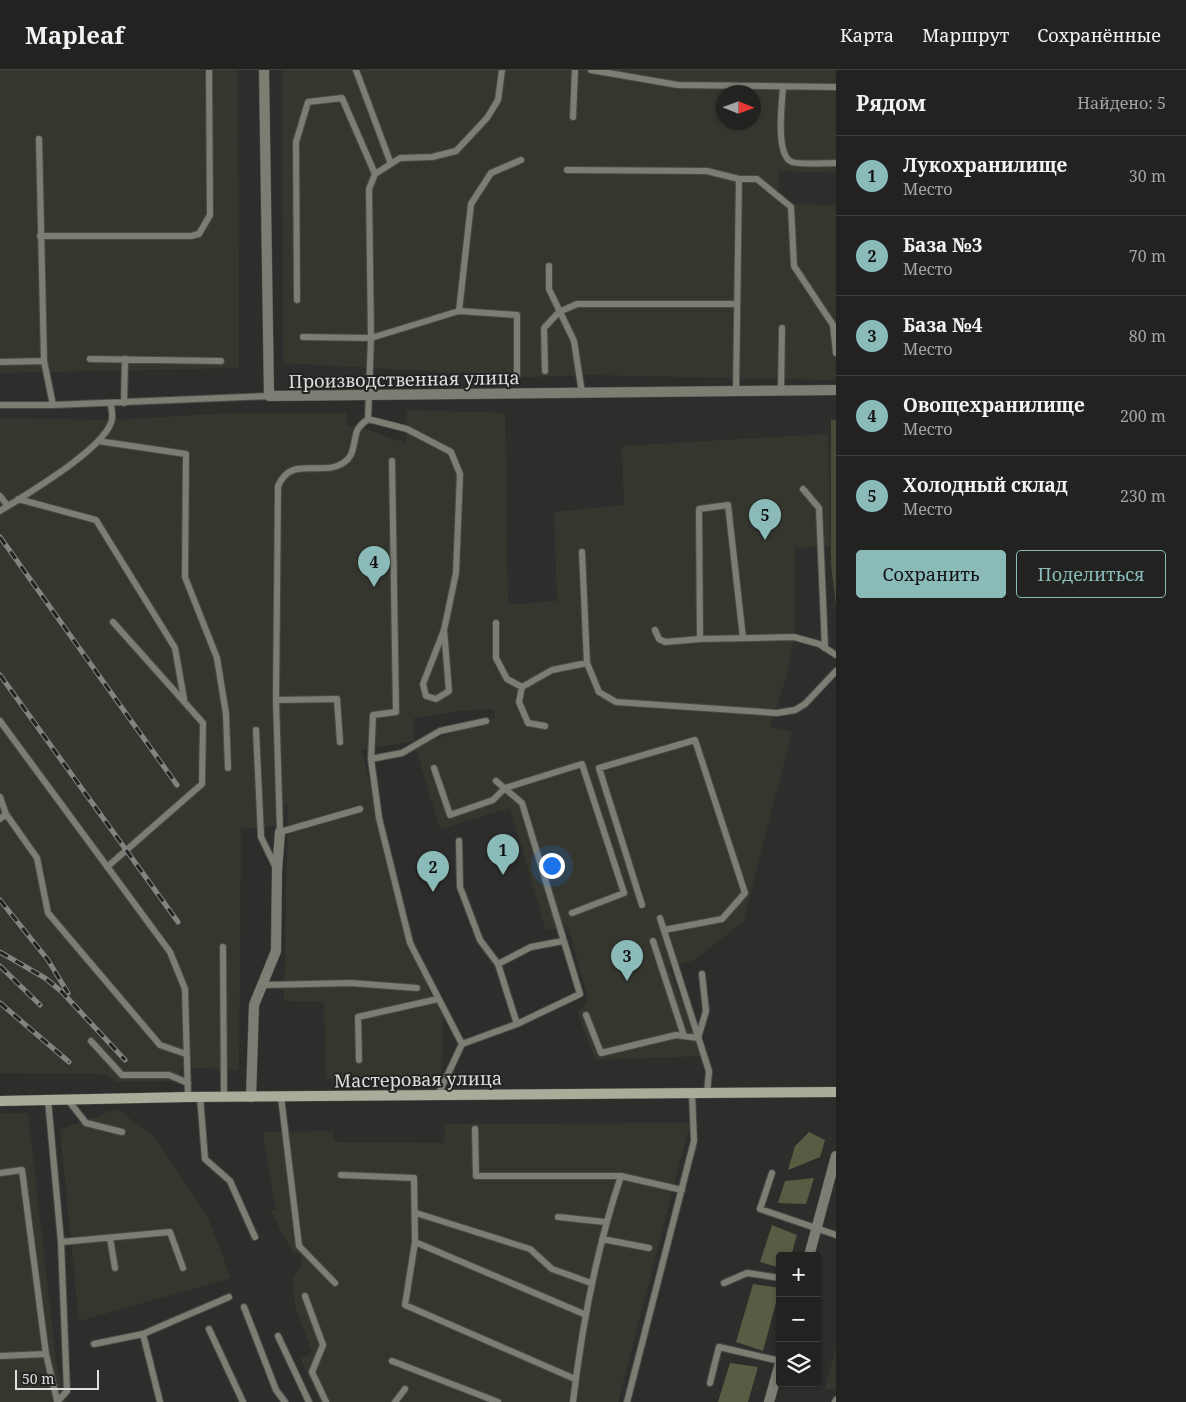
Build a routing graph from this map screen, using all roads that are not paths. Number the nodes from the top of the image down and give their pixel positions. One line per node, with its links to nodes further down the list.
1 (209, 70): 17 (lane)
2 (264, 70): 39 (street, Производственная улица)
3 (356, 70): 13 (lane)
4 (502, 70): 13 (lane)
5 (575, 70): 9 (lane)
6 (591, 70): 8 (lane)
7 (836, 86): 8 (lane)
8 (783, 87): 12 (lane)
9 (574, 117)
10 (38, 139): 17 (lane)
11 (521, 160): 21 (lane)
12 (836, 163)
13 (390, 164): 15 (lane)
14 (567, 170): 16 (lane)
15 (374, 174): 19 (lane); 25 (lane)
16 (739, 180): 20 (lane); 26 (lane)
17 (40, 236): 31 (lane)
18 (549, 266): 22 (lane)
19 (297, 300)
20 (737, 304): 22 (lane); 35 (lane)
21 (459, 311): 25 (lane); 33 (lane)
22 (559, 312): 32 (lane); 37 (lane)
23 (782, 328): 36 (lane)
24 (303, 337): 25 (lane)
25 (371, 338): 38 (lane)
26 (836, 353)
27 (90, 359): 28 (lane)
28 (125, 360): 29 (lane); 40 (lane)
29 (221, 361)
30 (0, 362): 31 (lane)
31 (44, 362): 43 (lane)
32 (545, 370)
33 (517, 375)
34 (836, 390): 36 (street, Производственная улица)
35 (736, 391): 36 (street, Производственная улица); 37 (street, Производственная улица)
36 (781, 391)
37 (582, 393): 38 (street, Производственная улица)
38 (368, 395): 39 (street, Производственная улица); 44 (lane)
39 (269, 396): 40 (lane)
40 (124, 403): 41 (lane)
41 (111, 404): 43 (lane); 45 (lane)
42 (0, 405): 43 (lane)
43 (53, 405)
44 (368, 419): 55 (lane); 64 (lane)
45 (98, 441): 49 (lane); 72 (lane)
46 (392, 461): 71 (lane)
47 (802, 489): 59 (lane)
48 (0, 496): 50 (lane)
49 (18, 499): 50 (lane); 65 (lane)
50 (8, 506): 51 (lane)
51 (0, 511)
52 (582, 552): 61 (lane)
53 (113, 622): 65 (lane)
54 (496, 623): 63 (lane)
55 (444, 630): 55 (lane)
56 (655, 630): 58 (lane)
57 (743, 638): 58 (lane); 58 (lane); 59 (lane)
58 (700, 639)
59 (825, 648): 60 (lane)
60 (836, 655)
61 (587, 662): 62 (lane); 63 (lane)
62 (836, 671)
63 (522, 687): 68 (lane)
64 (276, 700): 70 (lane); 80 (lane)
65 (184, 701): 82 (lane)
66 (0, 721): 82 (lane)
67 (486, 721): 71 (lane)
68 (545, 726)
69 (256, 730): 83 (lane)
70 (340, 742)
71 (371, 759): 95 (lane)
72 (228, 768)
73 (434, 768): 75 (lane)
74 (496, 781): 75 (lane)
75 (505, 788): 85 (lane); 88 (lane)
76 (0, 797): 78 (lane)
77 (360, 809): 80 (lane)
78 (6, 814): 79 (lane); 102 (lane)
79 (0, 819)
80 (280, 832): 83 (street)
81 (459, 841): 91 (lane)
82 (107, 867): 102 (lane)
83 (276, 870): 93 (street)
84 (642, 905): 87 (lane)
85 (572, 913)
86 (660, 918): 87 (lane)
87 (664, 930): 99 (lane)
88 (563, 941): 91 (lane); 97 (lane)
89 (653, 941): 98 (lane)
90 (222, 947): 111 (lane)
91 (498, 964): 97 (lane)
92 (702, 974): 99 (lane)
93 (264, 985): 94 (lane); 112 (street)
94 (418, 988)
95 (438, 999): 101 (lane); 103 (lane)
96 (586, 1015): 98 (lane)
97 (517, 1024): 101 (lane)
98 (684, 1036): 99 (lane)
99 (698, 1038): 107 (lane)
100 (91, 1041): 104 (lane)
101 (462, 1044): 108 (lane)
102 (186, 1054): 104 (lane)
103 (359, 1060)
104 (188, 1083): 109 (lane)
105 (836, 1092): 107 (main road, Мастеровая улица)
106 (692, 1093): 107 (main road, Мастеровая улица); 108 (main road, Мастеровая улица); 125 (lane)
107 (707, 1093)
108 (438, 1095): 113 (main road, Мастеровая улица)
109 (188, 1097): 110 (main road, Мастеровая улица); 115 (main road, Мастеровая улица)
110 (200, 1097): 111 (main road, Мастеровая улица); 131 (lane)
111 (224, 1097): 112 (main road, Мастеровая улица)
112 (251, 1097): 113 (main road, Мастеровая улица)
113 (282, 1097): 141 (lane)
114 (48, 1100): 115 (main road, Мастеровая улица); 116 (main road, Мастеровая улица); 134 (lane)
115 (68, 1100): 118 (lane)
116 (0, 1101)
117 (475, 1129): 123 (lane)
118 (122, 1132)
119 (836, 1156): 124 (street)
120 (0, 1172): 152 (lane)
121 (772, 1173): 129 (lane)
122 (341, 1175): 126 (lane)
123 (621, 1176): 125 (lane); 128 (lane)
124 (833, 1178): 129 (street)
125 (682, 1190): 169 (lane)
126 (416, 1213): 135 (lane); 142 (lane)
127 (558, 1217): 128 (lane)
128 (605, 1222): 133 (lane)
129 (816, 1228): 130 (lane); 137 (street)
130 (836, 1235)
131 (254, 1237)
132 (110, 1238): 134 (lane); 138 (lane); 139 (lane)
133 (602, 1239): 136 (lane); 142 (lane)
134 (61, 1242): 160 (lane)
135 (415, 1242): 147 (lane); 157 (lane)
136 (649, 1248)
137 (809, 1252)
138 (115, 1268)
139 (183, 1268)
140 (776, 1277): 143 (lane)
141 (335, 1283)
142 (591, 1283): 147 (lane)
143 (724, 1283)
144 (304, 1296): 165 (lane)
145 (229, 1297): 149 (lane)
146 (244, 1307): 163 (lane)
147 (584, 1314): 157 (lane)
148 (209, 1329): 162 (lane)
149 (143, 1334): 151 (lane); 161 (lane)
150 (278, 1336): 164 (lane)
151 (94, 1344)
152 (46, 1354): 153 (lane); 160 (lane)
153 (0, 1356)
154 (392, 1361): 167 (lane)
155 (776, 1361): 158 (lane)
156 (776, 1378): 170 (street)
157 (575, 1380): 168 (lane)
158 (710, 1384)
159 (405, 1389): 166 (lane)
160 (57, 1401)
161 (160, 1402)
162 (242, 1402)
163 (285, 1402)
164 (308, 1402)
165 (326, 1402)
166 (395, 1402)
167 (498, 1402)
168 (573, 1402)
169 (627, 1402)
170 (770, 1402)

